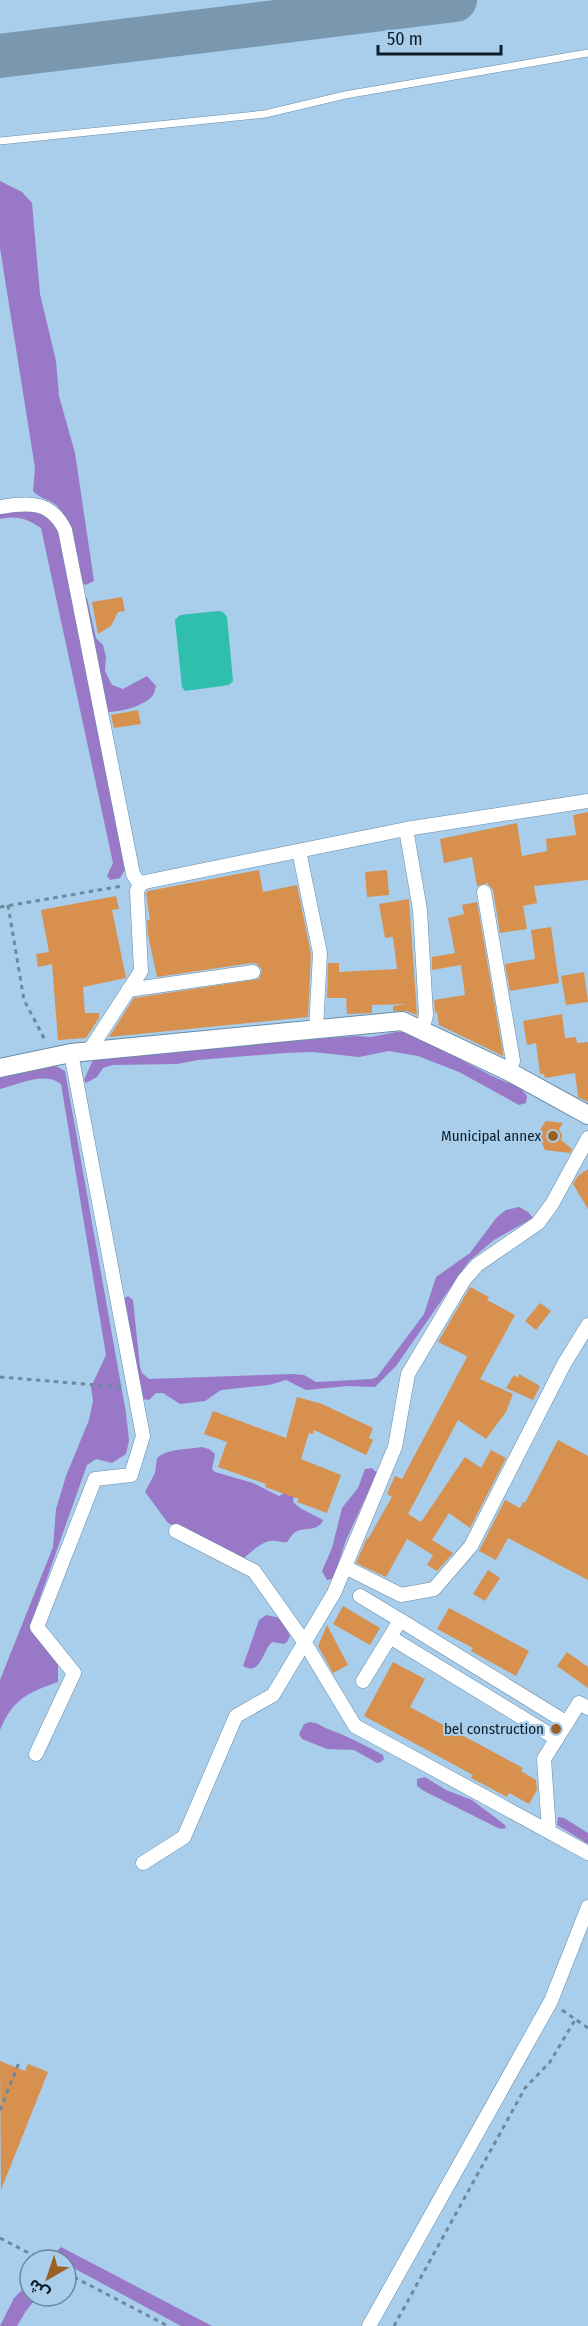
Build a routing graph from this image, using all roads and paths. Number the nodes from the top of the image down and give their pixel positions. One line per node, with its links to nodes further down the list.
1 (588, 53): 2 (lane)
2 (0, 141)
3 (0, 507): 7 (street)
4 (588, 801): 5 (street)
5 (406, 829): 6 (street); 14 (street)
6 (299, 851): 7 (street); 13 (street)
7 (140, 885): 9 (path); 12 (street)
8 (484, 892): 17 (street)
9 (8, 905): 10 (path); 15 (path)
10 (0, 907)
11 (253, 972): 12 (street)
12 (135, 989): 15 (street)
13 (316, 1030): 14 (street); 15 (street)
14 (422, 1031): 17 (street)
15 (71, 1053): 16 (street); 22 (street)
16 (0, 1068)
17 (509, 1071): 18 (street)
18 (588, 1115)
19 (588, 1138): 24 (street)
20 (588, 1325): 24 (street)
21 (0, 1377): 22 (path)
22 (134, 1389): 33 (street)
23 (176, 1531): 28 (street)
24 (345, 1567): 28 (street)
25 (360, 1596): 26 (street)
26 (400, 1620): 27 (street); 31 (street)
27 (390, 1637): 29 (street); 32 (street)
28 (305, 1643): 34 (street); 36 (street)
29 (363, 1681)
30 (588, 1708): 31 (street)
31 (567, 1723): 32 (street)
32 (557, 1739): 34 (street)
33 (36, 1754)
34 (549, 1832): 35 (street)
35 (588, 1853)
36 (143, 1863)
37 (588, 1907): 45 (street)
38 (588, 2028): 46 (path)
39 (20, 2060): 40 (path)
40 (0, 2110)
41 (0, 2238): 42 (path)
42 (19, 2248)
43 (78, 2278): 44 (path)
44 (168, 2326)
45 (369, 2326)
46 (394, 2326)

